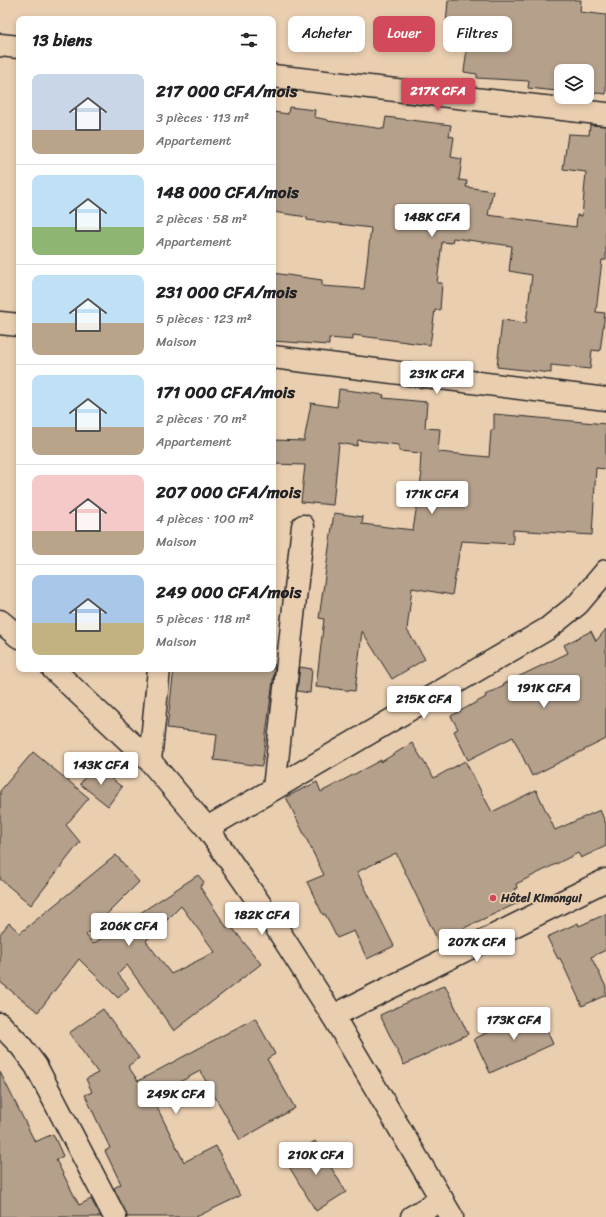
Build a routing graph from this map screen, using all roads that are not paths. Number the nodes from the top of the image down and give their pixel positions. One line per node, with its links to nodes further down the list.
1 (0, 45): 2 (street)
2 (16, 47)
3 (276, 76): 4 (street)
4 (606, 114)
5 (0, 323): 6 (street)
6 (16, 325)
7 (276, 357): 8 (street)
8 (606, 399)
9 (304, 526): 14 (street)
10 (606, 571): 14 (street)
11 (56, 672): 13 (street)
12 (159, 672): 13 (street)
13 (150, 761): 15 (street)
14 (274, 788): 15 (street)
15 (206, 828): 17 (street)
16 (606, 880): 17 (street)
17 (333, 1016): 19 (street)
18 (0, 1025): 20 (street)
19 (447, 1208): 21 (street)
20 (115, 1217)
21 (412, 1217)

